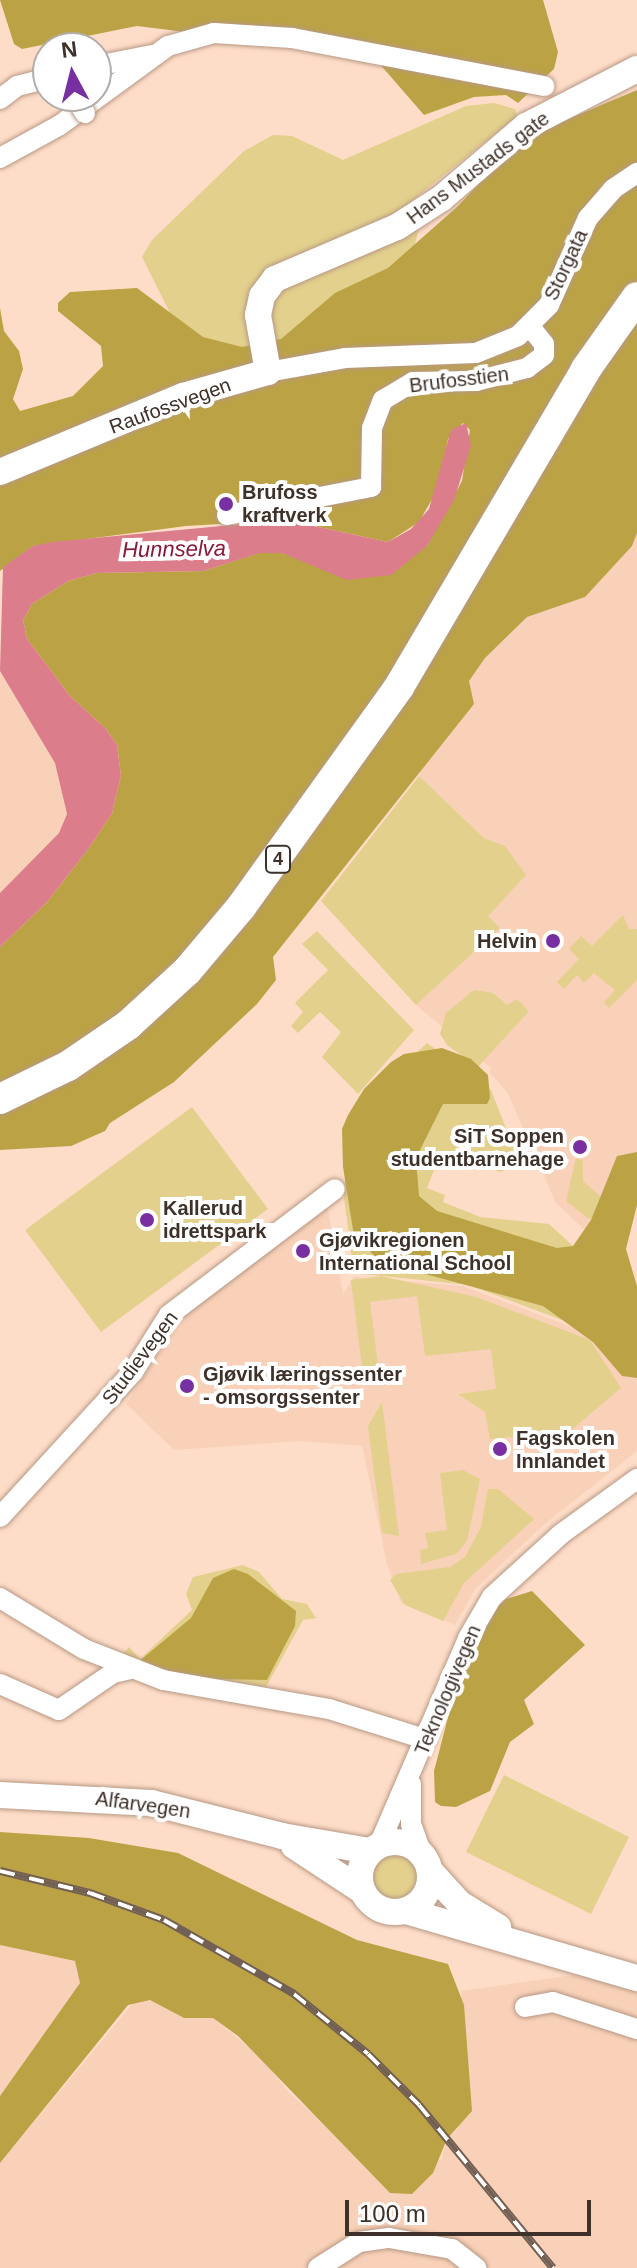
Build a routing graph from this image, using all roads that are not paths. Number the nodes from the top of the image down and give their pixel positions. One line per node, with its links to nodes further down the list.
1 (152, 55): 2 (street); 5 (street); 7 (street)
2 (112, 63)
3 (637, 69): 12 (main road, Hans Mustads gate)
4 (32, 82): 6 (street)
5 (544, 86)
6 (0, 99)
7 (0, 158)
8 (637, 173): 10 (street, Storgata)
9 (637, 297): 15 (highway, 4)
10 (530, 327): 11 (street, Storgata); 14 (street, Brufosstien)
11 (345, 358): 12 (street, Raufossvegen)
12 (268, 372): 13 (main road, Raufossvegen)
13 (0, 472)
14 (227, 515)
15 (0, 1099)
16 (335, 1189): 18 (street, Studievegen)
17 (637, 1479): 22 (street, Teknologivegen)
18 (0, 1517)
19 (0, 1598): 20 (street)
20 (130, 1669): 21 (street); 22 (street)
21 (0, 1684)
22 (425, 1739): 23 (street, Teknologivegen)
23 (411, 1780): 26 (street, Teknologivegen); 27 (street, Teknologivegen)
24 (0, 1795): 25 (main road, Alfarvegen)
25 (282, 1836): 26 (main road, Alfarvegen); 28 (main road, Alfarvegen)
26 (374, 1848): 27 (main road); 28 (main road)
27 (426, 1863): 29 (main road); 30 (main road)
28 (361, 1890): 29 (main road)
29 (406, 1911): 30 (main road)
30 (530, 1943): 31 (main road)
31 (637, 1978)
32 (525, 2007): 33 (street)
33 (637, 2029)
34 (318, 2268): 35 (street)
35 (476, 2268)

